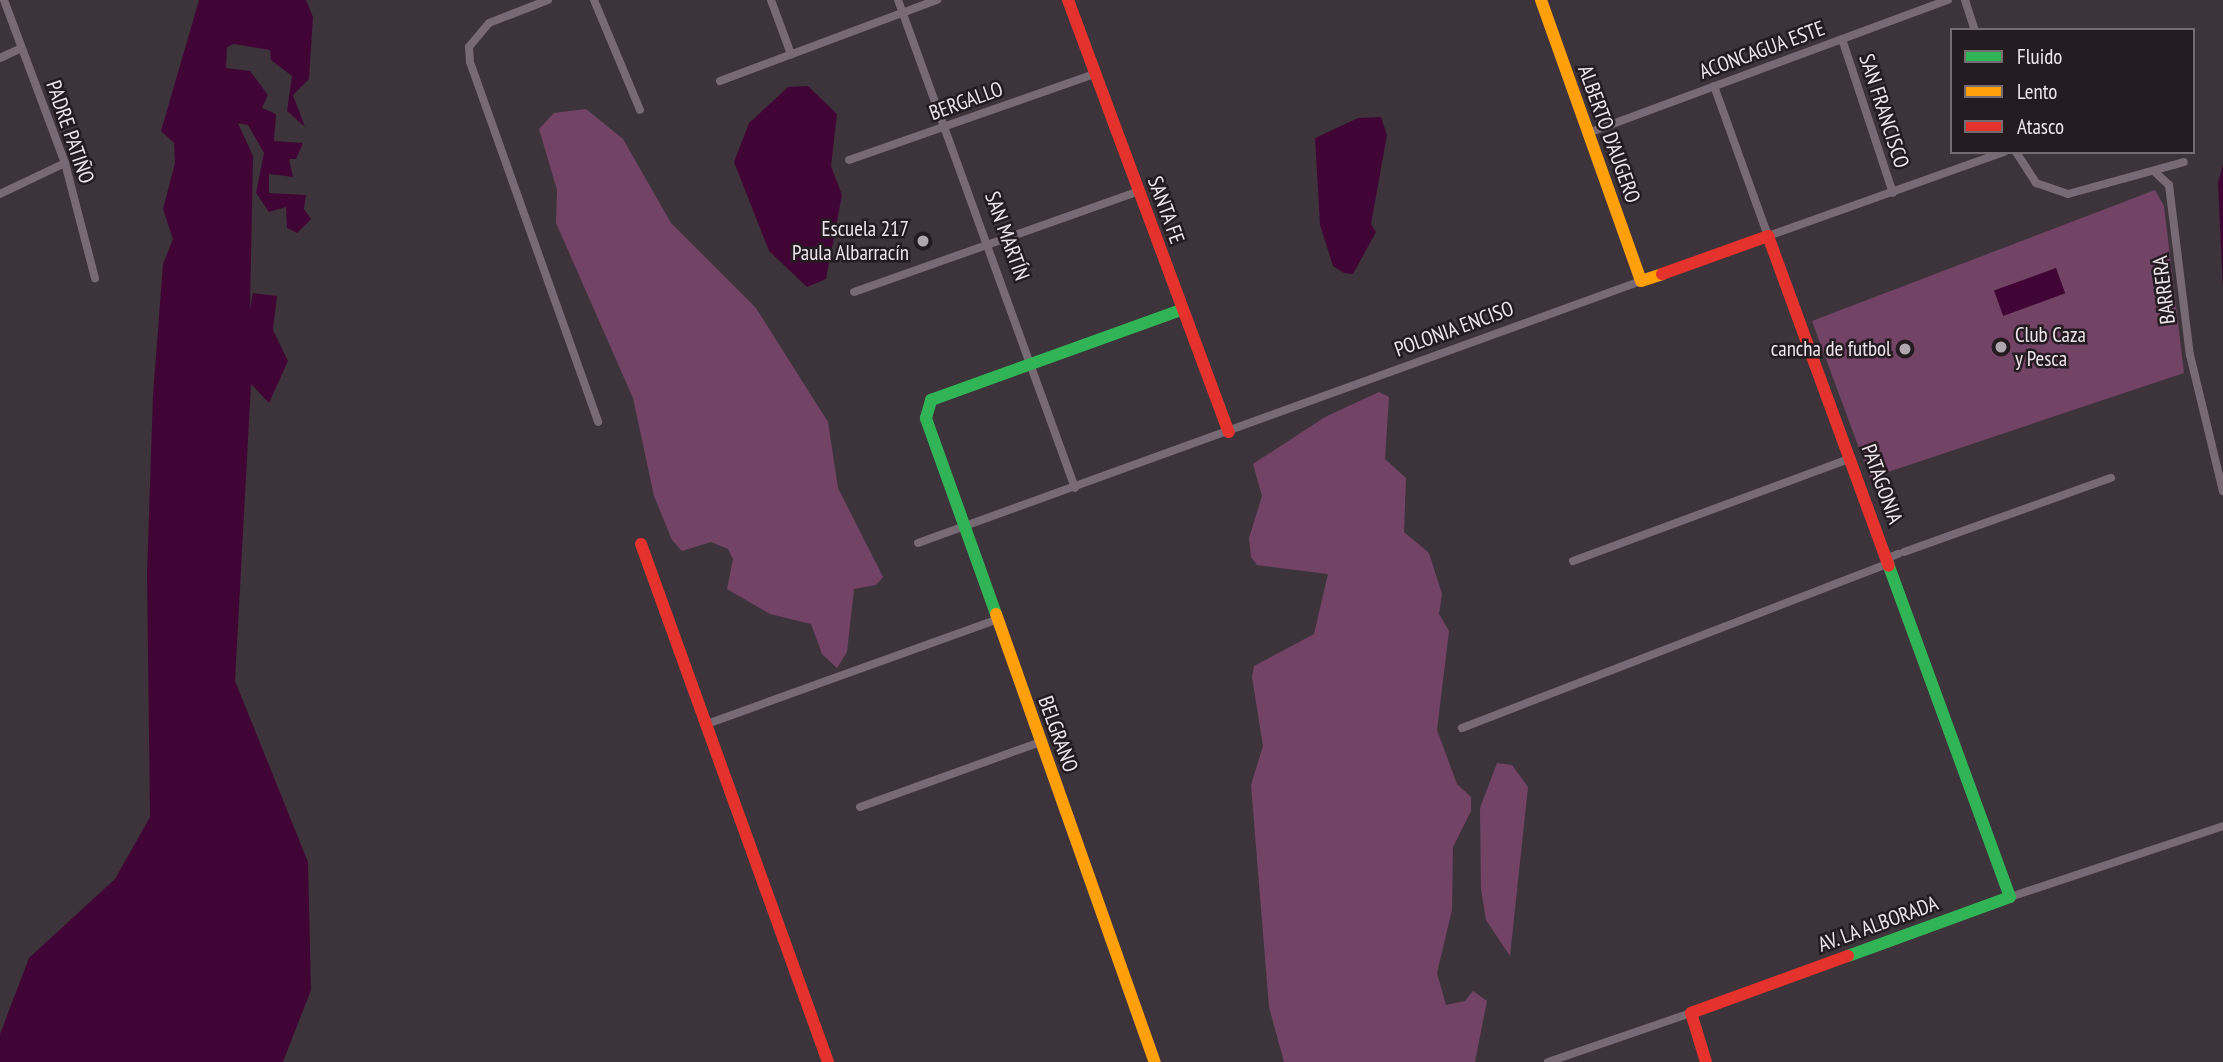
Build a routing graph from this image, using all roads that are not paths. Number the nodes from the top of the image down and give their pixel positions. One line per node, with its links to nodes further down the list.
1 (4, 0): 14 (street, PADRE PATIÑO)
2 (548, 0): 39 (street)
3 (594, 0): 20 (street)
4 (771, 0): 15 (street)
5 (898, 0): 11 (street, SAN MARTÍN)
6 (937, 0): 11 (street)
7 (1068, 0): 17 (main road, SANTA FE)
8 (1541, 0): 22 (main road, ALBERTO D'AUGERO)
9 (1948, 0): 13 (street, ACONCAGUA ESTE)
10 (1965, 0): 12 (street)
11 (903, 12): 15 (street); 21 (street, SAN MARTÍN)
12 (1974, 28)
13 (1842, 39): 19 (street, ACONCAGUA ESTE); 30 (street, SAN FRANCISCO)
14 (21, 48): 16 (street); 27 (street, PADRE PATIÑO)
15 (791, 54): 18 (street)
16 (0, 58)
17 (1094, 74): 21 (street, BERGALLO); 29 (main road, SANTA FE)
18 (720, 81)
19 (1714, 86): 22 (street, ACONCAGUA ESTE); 32 (street, PATAGONIA)
20 (640, 110)
21 (948, 127): 25 (street, BERGALLO); 33 (street, SAN MARTÍN)
22 (1588, 133): 35 (main road, ALBERTO D'AUGERO)
23 (1999, 154): 30 (street, POLONIA ENCISO)
24 (2017, 154): 28 (street)
25 (849, 160)
26 (2185, 162): 28 (street)
27 (65, 163): 31 (street); 34 (street, PADRE PATIÑO)
28 (2155, 172): 44 (street, BARRERA)
29 (1139, 191): 33 (street); 37 (main road, SANTA FE)
30 (1893, 193): 32 (street, POLONIA ENCISO)
31 (0, 194)
32 (1768, 236): 35 (main road, POLONIA ENCISO); 41 (main road, PATAGONIA)
33 (992, 245): 36 (street); 38 (street, SAN MARTÍN)
34 (95, 278)
35 (1641, 281): 40 (street, POLONIA ENCISO)
36 (854, 292)
37 (1181, 310): 38 (main road); 40 (main road, SANTA FE)
38 (1034, 362): 43 (street, SAN MARTÍN); 45 (main road, BELGRANO)
39 (598, 422)
40 (1229, 432): 43 (street, POLONIA ENCISO)
41 (1852, 458): 48 (main road, PATAGONIA); 49 (street)
42 (2111, 478): 48 (street)
43 (1075, 488): 45 (street, POLONIA ENCISO)
44 (2223, 491)
45 (965, 528): 46 (street, POLONIA ENCISO); 50 (main road, BELGRANO)
46 (918, 543)
47 (642, 544): 51 (main road)
48 (1895, 557): 52 (street); 56 (main road, PATAGONIA)
49 (1573, 561)
50 (996, 620): 51 (street); 53 (main road, BELGRANO)
51 (704, 725): 58 (main road)
52 (1462, 729)
53 (1041, 742): 54 (street); 59 (main road, BELGRANO)
54 (860, 807)
55 (2223, 826): 56 (street, AV. LA ALBORADA)
56 (2010, 897): 57 (main road, AV. LA ALBORADA)
57 (1691, 1013): 60 (street, AV. LA ALBORADA); 61 (main road)
58 (828, 1062)
59 (1155, 1062)
60 (1548, 1062)
61 (1706, 1062)

